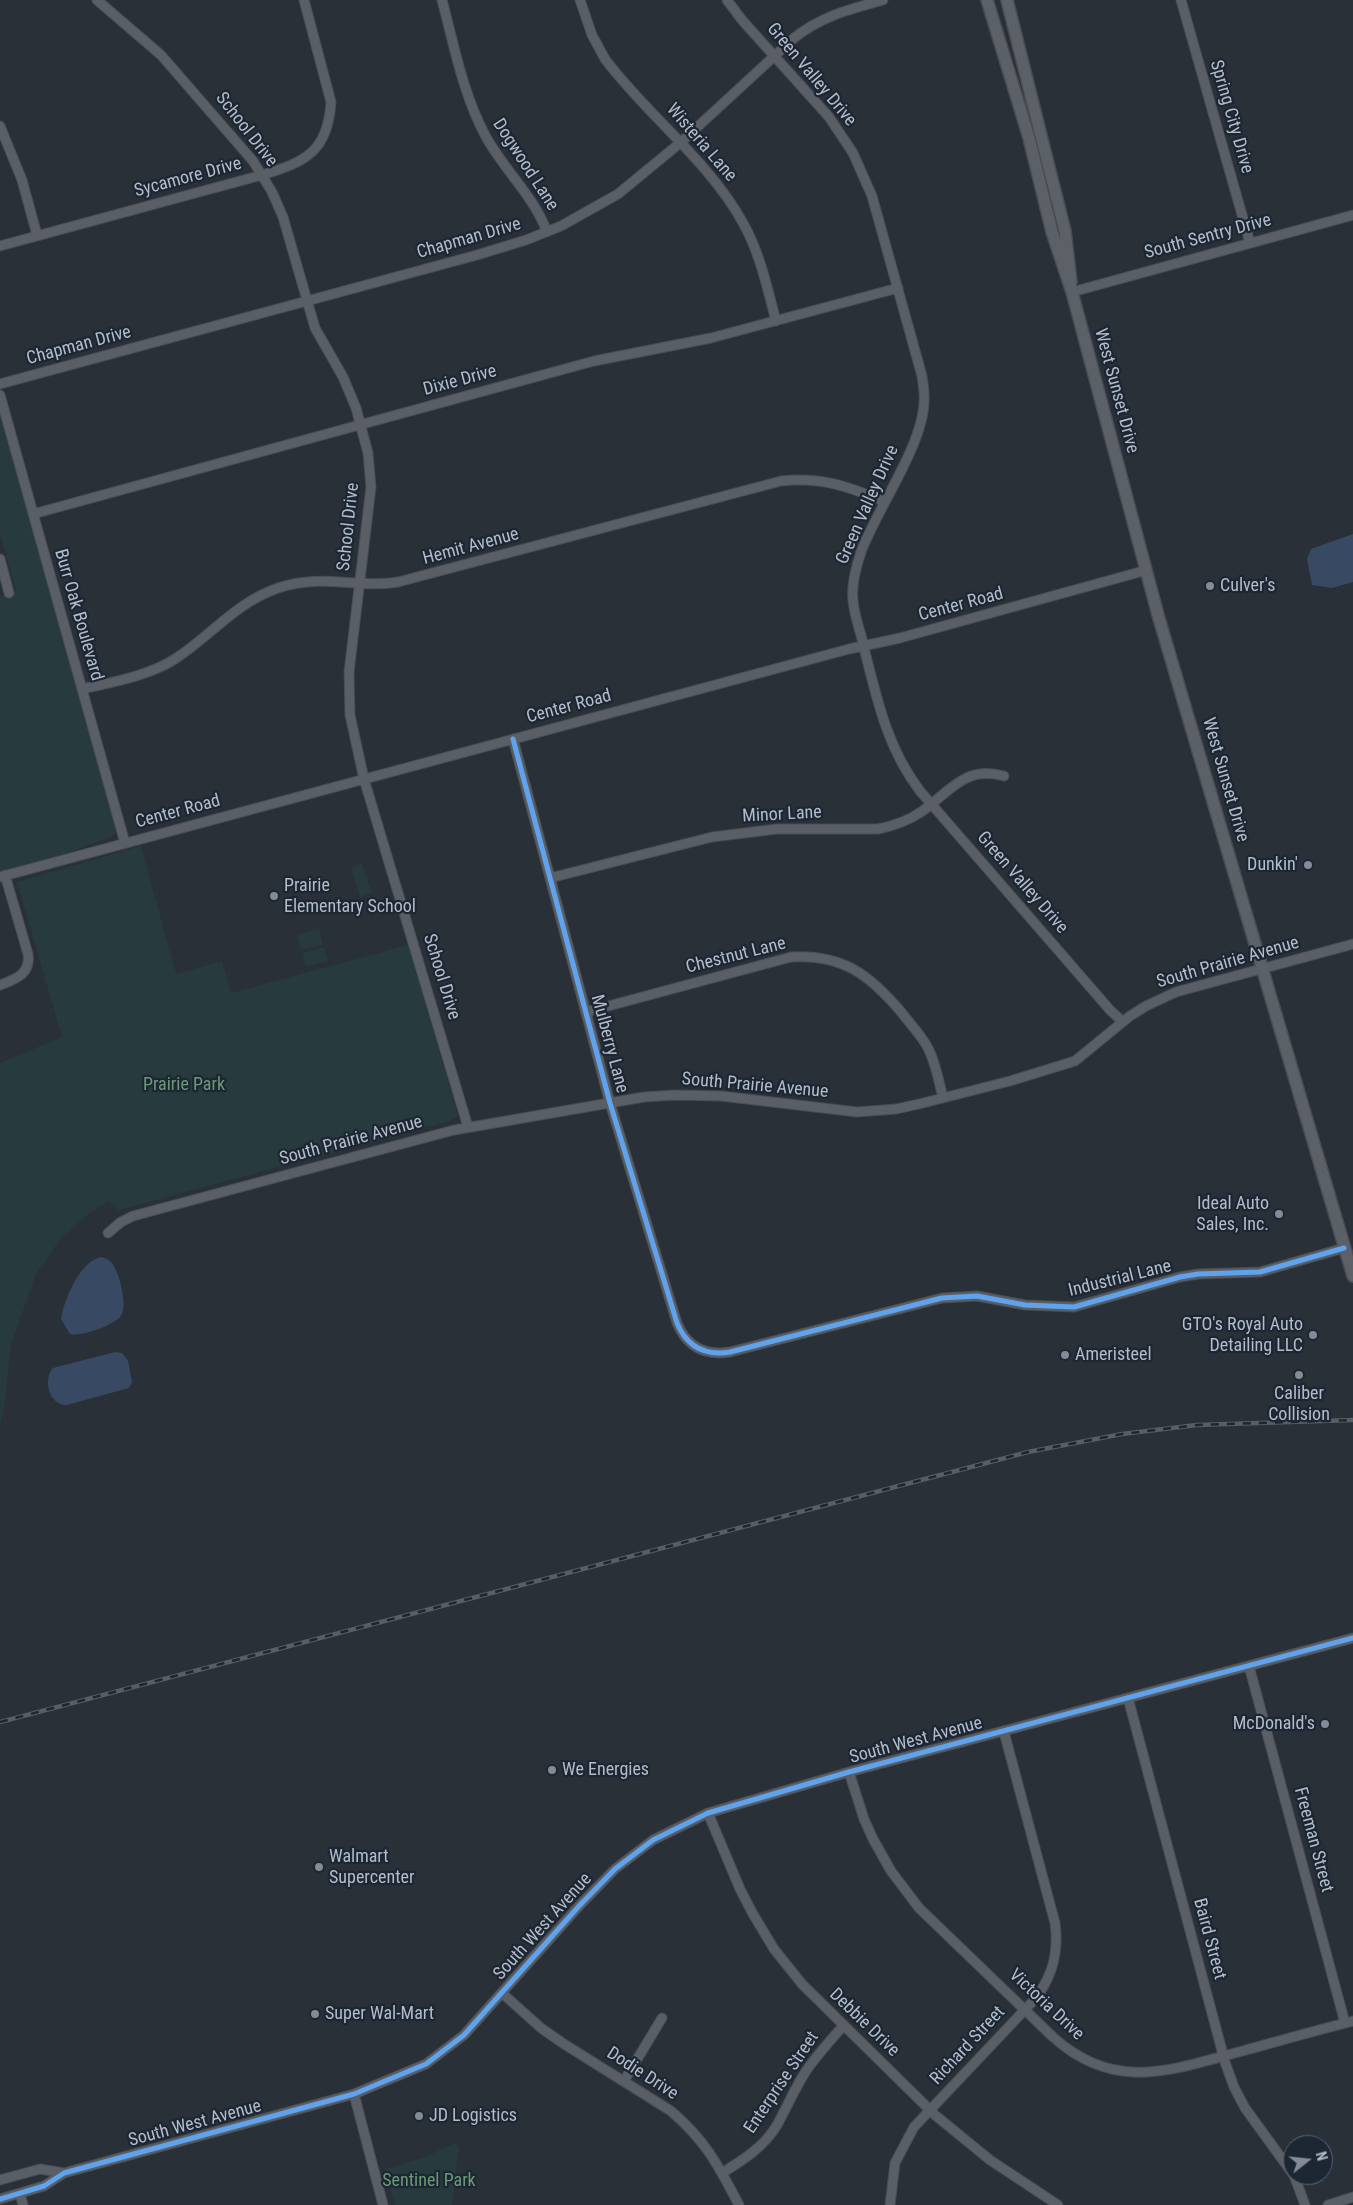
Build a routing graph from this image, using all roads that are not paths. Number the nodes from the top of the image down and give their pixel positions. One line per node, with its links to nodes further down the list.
1 (97, 0): 15 (street, School Drive)
2 (304, 0): 15 (street, Sycamore Drive)
3 (442, 0): 17 (street, Dogwood Lane)
4 (580, 0): 14 (street, Wisteria Lane)
5 (727, 0): 12 (street, Green Valley Drive)
6 (845, 0): 11 (street)
7 (883, 0): 11 (street, Chapman Drive)
8 (987, 0): 22 (main road, West Sunset Drive)
9 (1007, 0): 22 (main road, West Sunset Drive)
10 (1181, 0): 19 (street, Spring City Drive)
11 (848, 10): 12 (street, Chapman Drive)
12 (775, 56): 14 (street, Chapman Drive); 21 (street, Green Valley Drive)
13 (0, 126): 18 (street)
14 (680, 143): 17 (street, Chapman Drive); 24 (street, Wisteria Lane)
15 (262, 175): 18 (street, Sycamore Drive); 23 (street, School Drive)
16 (1353, 215): 19 (street, South Sentry Drive)
17 (547, 232): 23 (street, Chapman Drive)
18 (37, 236): 20 (street, Sycamore Drive)
19 (1250, 243): 22 (street, South Sentry Drive)
20 (0, 246)
21 (898, 288): 24 (street, Dixie Drive); 28 (street, Green Valley Drive)
22 (1072, 292): 31 (main road, West Sunset Drive)
23 (306, 301): 25 (street, Chapman Drive); 27 (street, School Drive)
24 (776, 321): 27 (street, Dixie Drive)
25 (0, 384)
26 (0, 395): 29 (street, Burr Oak Boulevard)
27 (360, 426): 29 (street, Dixie Drive); 32 (street, School Drive)
28 (885, 502): 32 (street, Hemit Avenue); 34 (street, Green Valley Drive)
29 (33, 514): 35 (street, Burr Oak Boulevard)
30 (0, 559): 33 (street)
31 (1147, 570): 34 (street, Center Road); 44 (main road, West Sunset Drive)
32 (359, 583): 35 (street, Hemit Avenue); 38 (street, School Drive)
33 (9, 593)
34 (864, 646): 36 (street, Center Road); 39 (street, Green Valley Drive)
35 (82, 689): 40 (street, Burr Oak Boulevard)
36 (513, 739): 38 (street, Center Road); 42 (street, Mulberry Lane)
37 (1004, 776): 39 (street, Minor Lane)
38 (364, 778): 40 (street, Center Road); 50 (street, School Drive)
39 (931, 803): 42 (street, Minor Lane); 47 (street, Green Valley Drive)
40 (125, 843): 41 (street, Center Road)
41 (3, 876): 45 (street)
42 (550, 878): 46 (street, Mulberry Lane)
43 (1353, 944): 44 (street, South Prairie Avenue)
44 (1263, 970): 47 (street, South Prairie Avenue); 52 (main road, West Sunset Drive)
45 (0, 985)
46 (586, 1012): 48 (street, Chestnut Lane); 49 (street, Mulberry Lane)
47 (1123, 1022): 48 (street, South Prairie Avenue)
48 (943, 1098): 49 (street, South Prairie Avenue)
49 (610, 1103): 50 (street, South Prairie Avenue); 54 (street, Mulberry Lane)
50 (468, 1127): 51 (street, South Prairie Avenue)
51 (108, 1233)
52 (1344, 1248): 53 (main road, West Sunset Drive); 54 (street, Industrial Lane)
53 (1353, 1276)
54 (697, 1348)
55 (1353, 1638): 56 (street, South West Avenue)
56 (1249, 1666): 57 (street, South West Avenue); 64 (street, Freeman Street)
57 (1128, 1698): 58 (street, South West Avenue); 66 (street, Baird Street)
58 (1004, 1732): 59 (street, South West Avenue); 62 (street, Richard Street)
59 (850, 1772): 60 (street, South West Avenue); 62 (street, Victoria Drive)
60 (708, 1813): 61 (street, South West Avenue); 65 (street, Debbie Drive)
61 (502, 1993): 67 (street, Dodie Drive); 68 (street, South West Avenue)
62 (1024, 2009): 66 (street, Victoria Drive); 69 (street, Richard Street)
63 (662, 2018): 67 (street)
64 (1349, 2022): 66 (street, Victoria Drive)
65 (843, 2026): 69 (street, Debbie Drive); 72 (street, Enterprise Street)
66 (1223, 2056): 70 (street, Baird Street)
67 (624, 2081): 72 (street, Dodie Drive)
68 (354, 2094): 71 (street, South West Avenue); 79 (street)
69 (929, 2109): 81 (street, Richard Street); 82 (street, Debbie Drive)
70 (1283, 2160)
71 (64, 2173): 73 (street, South West Avenue); 75 (street, South West Avenue)
72 (722, 2173): 80 (street, Dodie Drive)
73 (0, 2180)
74 (1297, 2185): 83 (street, Baird Street)
75 (20, 2194): 77 (street, South West Avenue); 78 (street)
76 (1353, 2197): 84 (street)
77 (0, 2199)
78 (23, 2205)
79 (383, 2205)
80 (739, 2205)
81 (890, 2205)
82 (1058, 2205)
83 (1305, 2205)
84 (1328, 2205)

